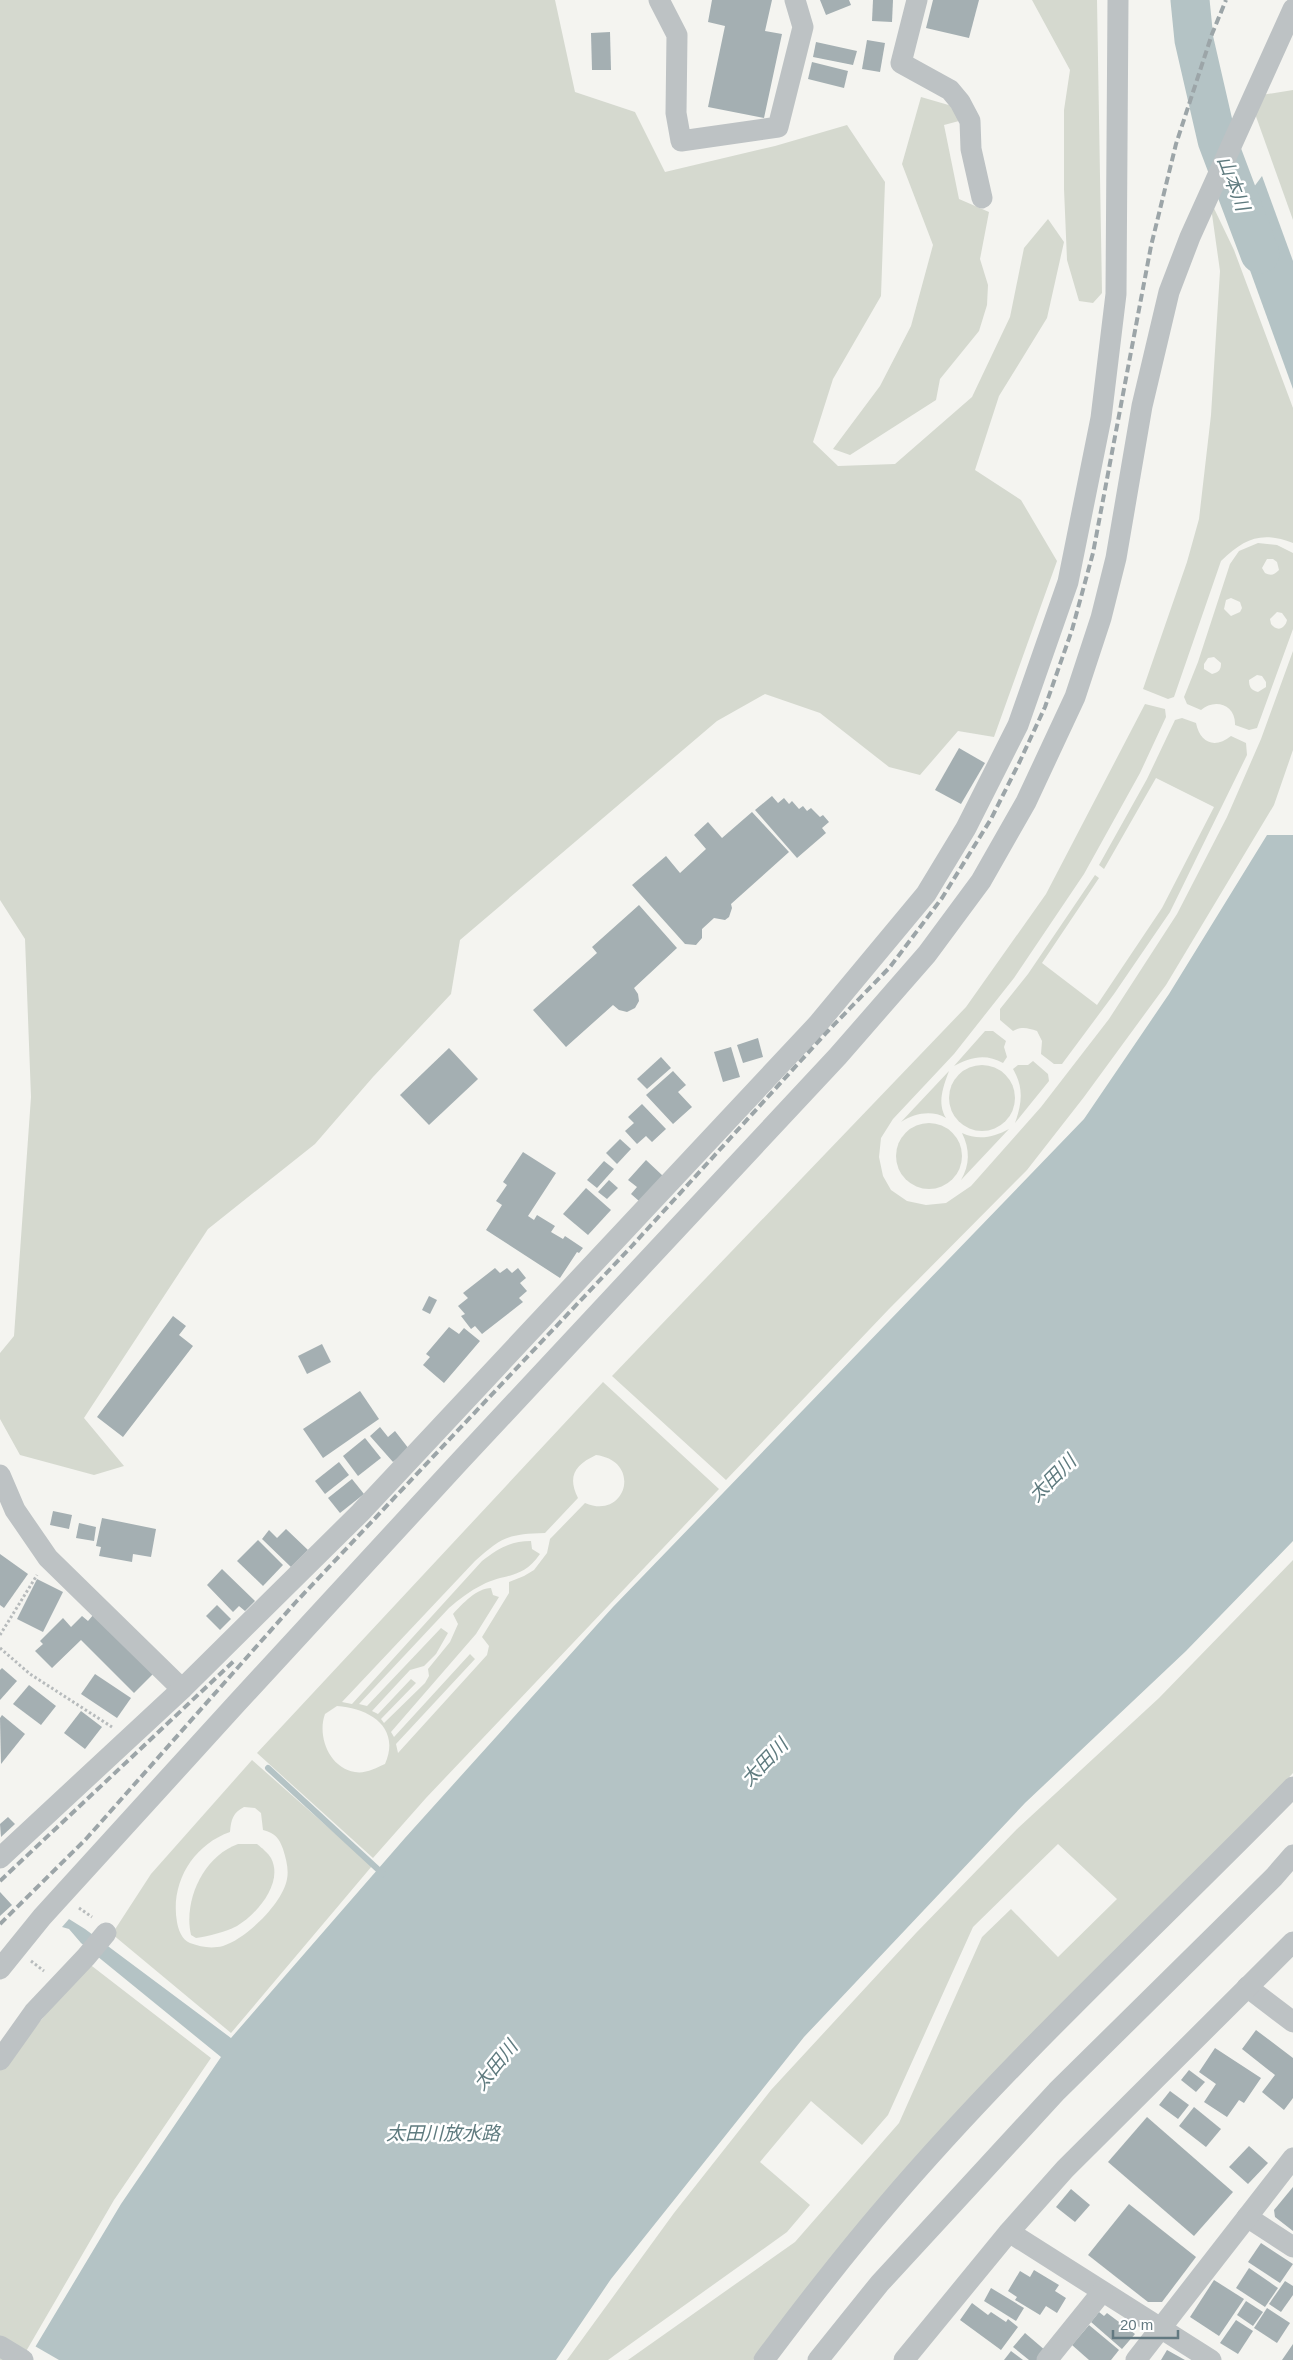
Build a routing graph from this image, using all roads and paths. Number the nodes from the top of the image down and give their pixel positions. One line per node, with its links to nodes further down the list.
1 (659, 0): 2 (street)
2 (795, 0)
3 (917, 0): 6 (street)
4 (1118, 0): 11 (street)
5 (1293, 9): 20 (street)
6 (982, 198)
7 (0, 1475): 8 (street)
8 (48, 1558): 9 (path); 11 (street)
9 (0, 1635)
10 (0, 1648): 12 (path)
11 (182, 1689): 12 (street)
12 (129, 1738): 15 (street)
13 (1293, 1787): 33 (street)
14 (1293, 1855): 34 (street)
15 (0, 1858)
16 (75, 1905): 17 (path)
17 (101, 1927): 24 (street)
18 (1293, 1942): 22 (street)
19 (29, 1960): 21 (path)
20 (0, 1969)
21 (52, 1977)
22 (1248, 1987): 23 (street); 27 (street)
23 (1293, 2022)
24 (0, 2060)
25 (1293, 2158): 26 (street)
26 (1248, 2217): 28 (street); 30 (street)
27 (1009, 2232): 29 (street); 35 (street)
28 (1293, 2247)
29 (1102, 2292): 30 (street); 36 (street)
30 (1160, 2328): 37 (street); 38 (street)
31 (0, 2346): 32 (street)
32 (23, 2360)
33 (764, 2360)
34 (818, 2360)
35 (904, 2360)
36 (1048, 2360)
37 (1136, 2360)
38 (1211, 2360)

